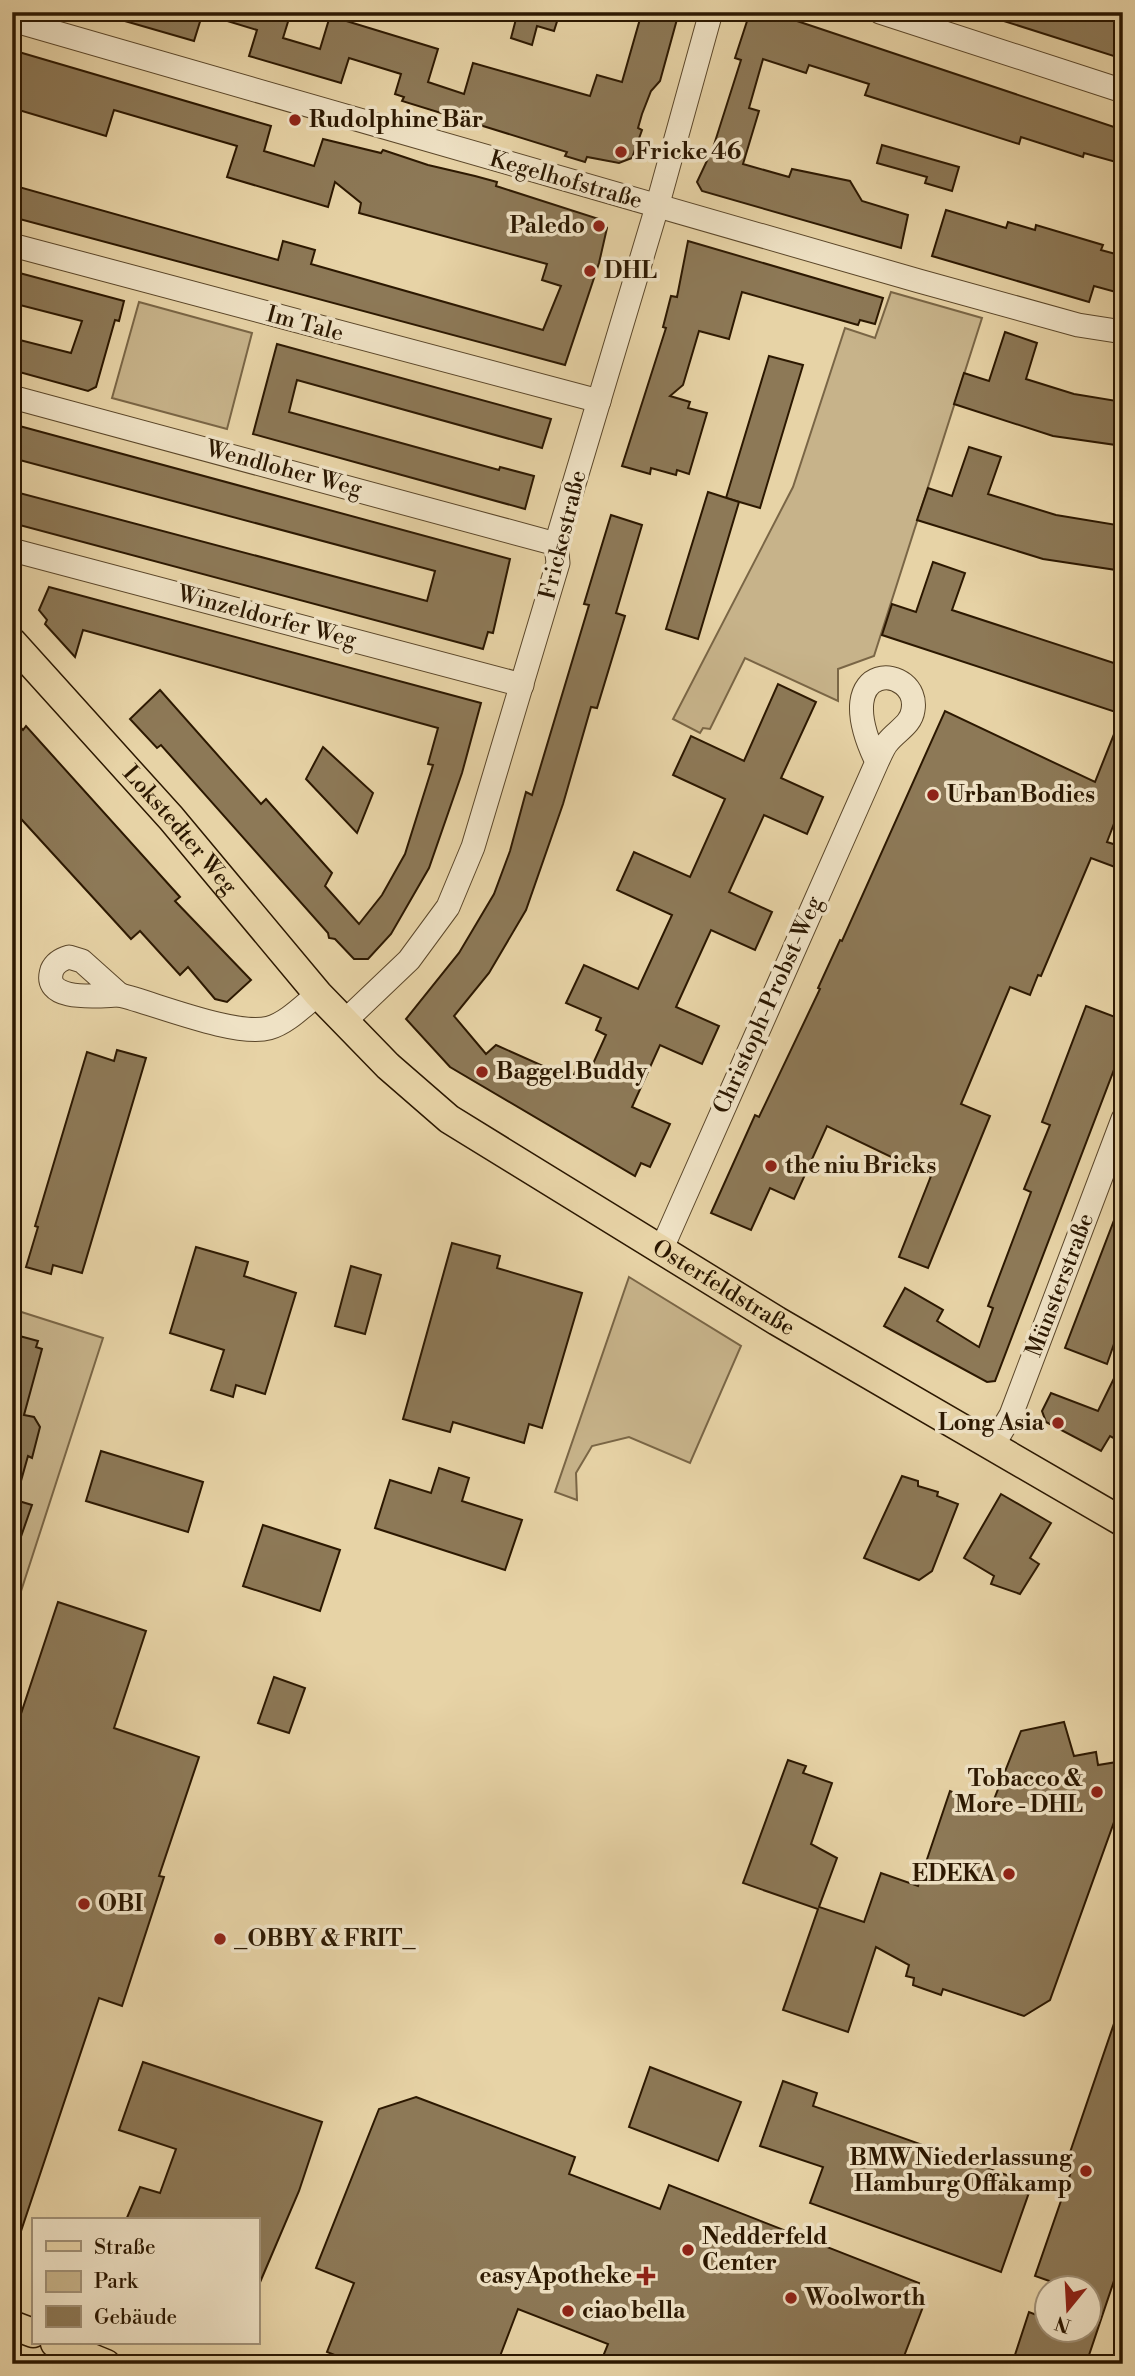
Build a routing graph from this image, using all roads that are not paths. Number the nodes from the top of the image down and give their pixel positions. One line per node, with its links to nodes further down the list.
1 (711, 12): 5 (street, Frickestraße)
2 (880, 12): 4 (street)
3 (12, 20): 5 (street, Kegelhofstraße)
4 (1123, 91)
5 (657, 207): 7 (street, Kegelhofstraße); 9 (street, Frickestraße)
6 (12, 245): 9 (street, Im Tale)
7 (1123, 332)
8 (12, 397): 10 (street, Wendloher Weg)
9 (599, 401): 10 (street, Frickestraße)
10 (556, 544): 13 (street, Frickestraße)
11 (12, 550): 13 (street, Winzeldorfer Weg)
12 (12, 642): 15 (main road, Lokstedter Weg)
13 (522, 685): 17 (street, Frickestraße)
14 (877, 762): 19 (street, Christoph-Probst-Weg)
15 (318, 994): 16 (street); 17 (main road, Lokstedter Weg)
16 (120, 995)
17 (346, 1020): 19 (main road, Osterfeldstraße)
18 (1123, 1119): 20 (street, Münsterstraße)
19 (662, 1248): 20 (main road, Osterfeldstraße)
20 (992, 1447): 21 (main road, Osterfeldstraße)
21 (1123, 1522)
22 (12, 2325): 23 (main road)
23 (32, 2333)
24 (57, 2344): 25 (main road)
25 (106, 2364)

